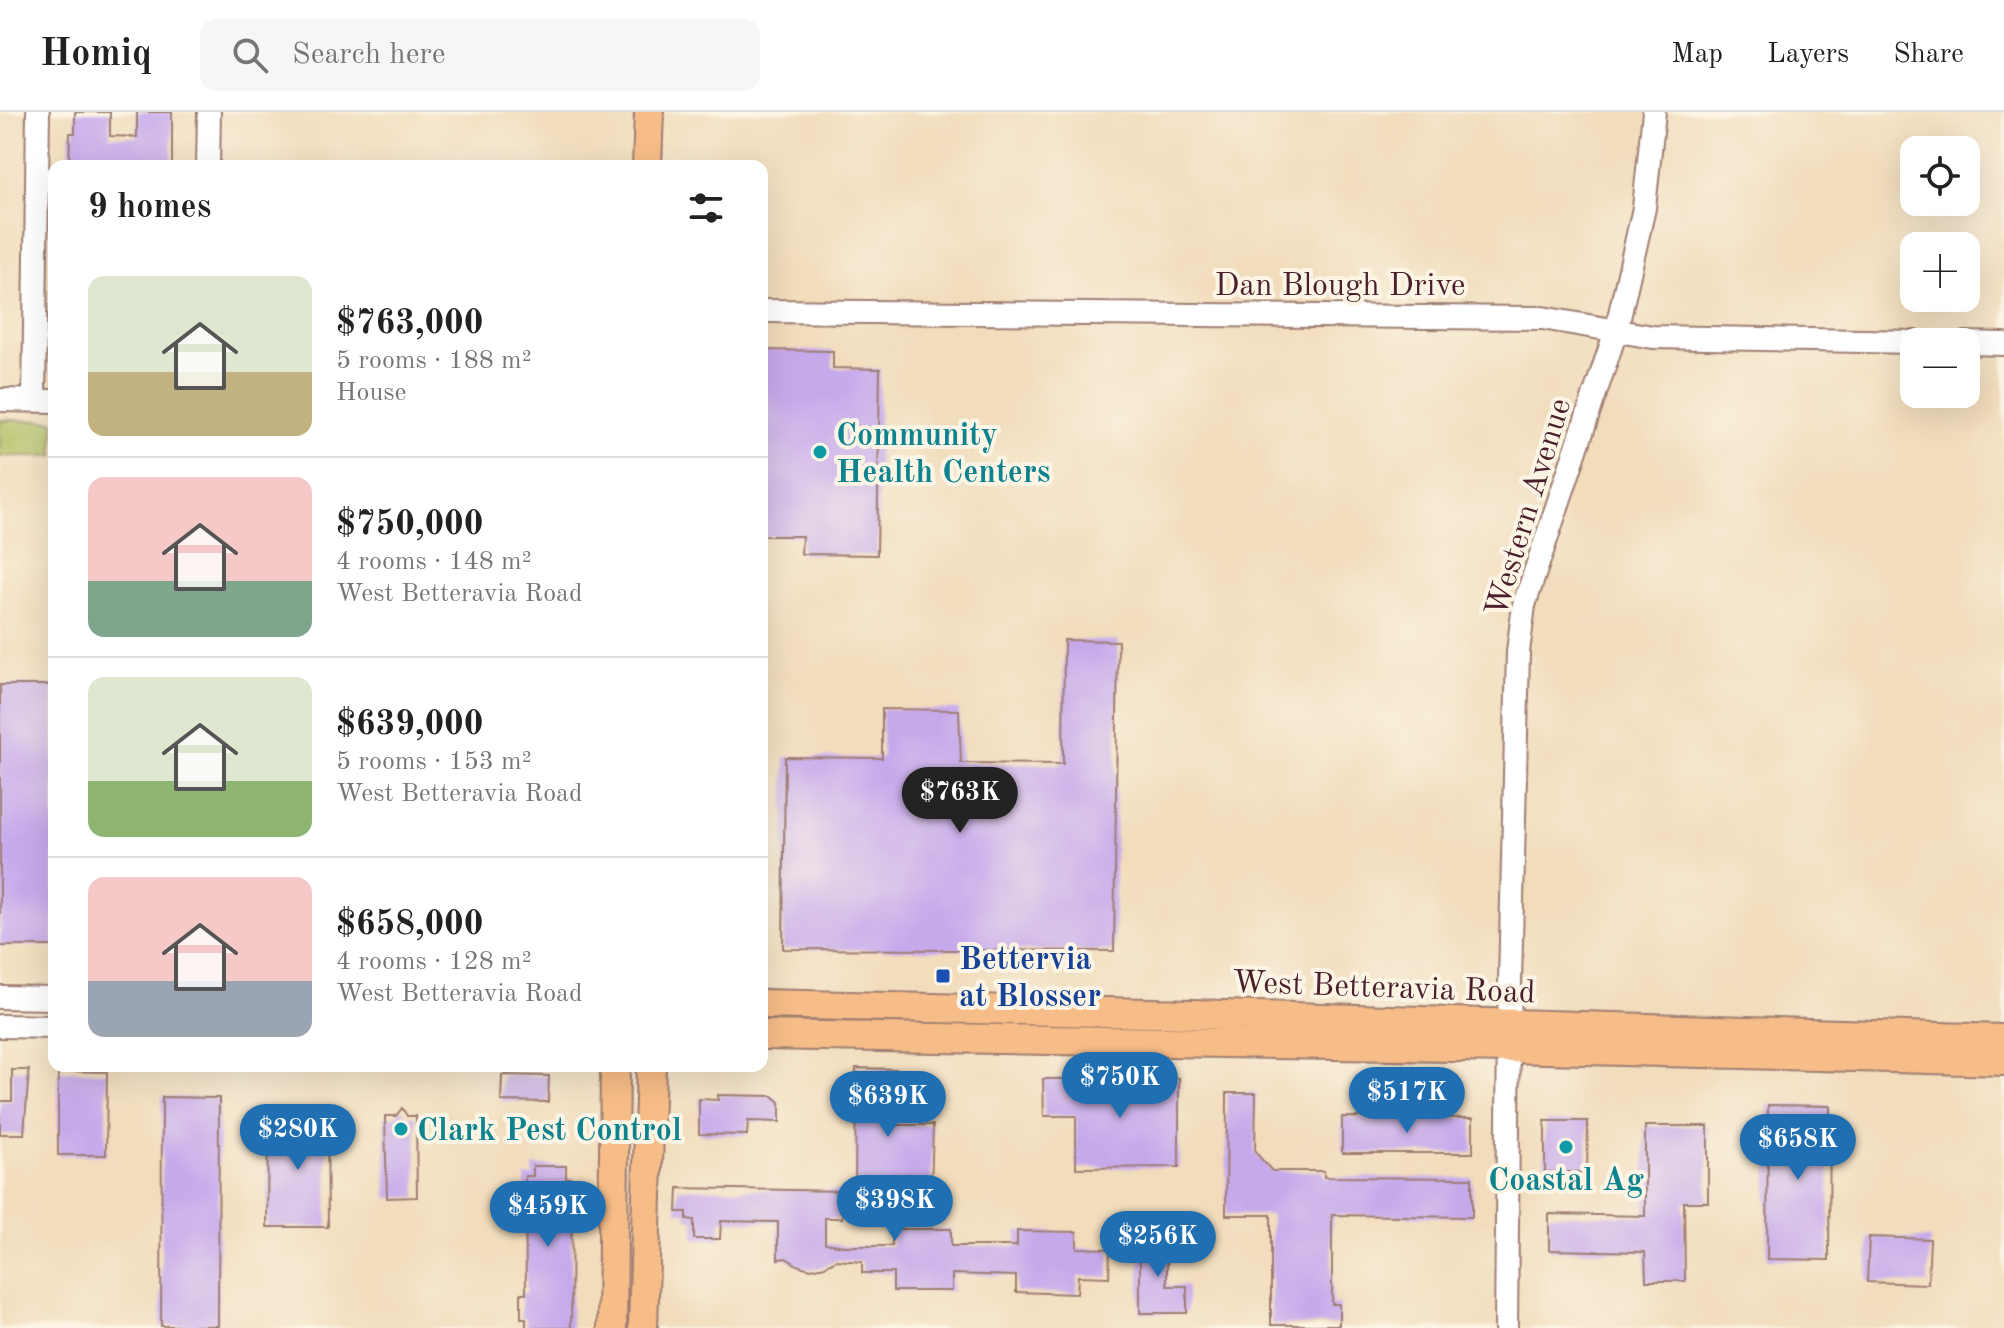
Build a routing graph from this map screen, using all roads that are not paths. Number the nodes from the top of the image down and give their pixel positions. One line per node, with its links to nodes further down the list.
1 (38, 112): 13 (street)
2 (209, 112): 5 (street)
3 (649, 112): 6 (main road)
4 (1654, 112): 8 (street, Western Avenue)
5 (208, 160)
6 (647, 160)
7 (768, 311): 8 (street, Dan Blough Drive)
8 (1616, 331): 9 (street, Dan Blough Drive); 20 (street, Western Avenue)
9 (1900, 342)
10 (1980, 343): 11 (street)
11 (2004, 344)
12 (0, 400): 13 (street)
13 (44, 400)
14 (0, 997): 15 (street)
15 (48, 998)
16 (768, 1004): 20 (main road, West Betteravia Road)
17 (0, 1026): 18 (street)
18 (48, 1027)
19 (768, 1035): 20 (main road, West Betteravia Road)
20 (1509, 1036): 21 (main road, West Betteravia Road); 22 (main road, West Betteravia Road); 27 (street, Western Avenue)
21 (2004, 1039)
22 (2004, 1061)
23 (615, 1072): 25 (main road)
24 (651, 1072): 26 (main road)
25 (612, 1328)
26 (643, 1328)
27 (1506, 1328)

